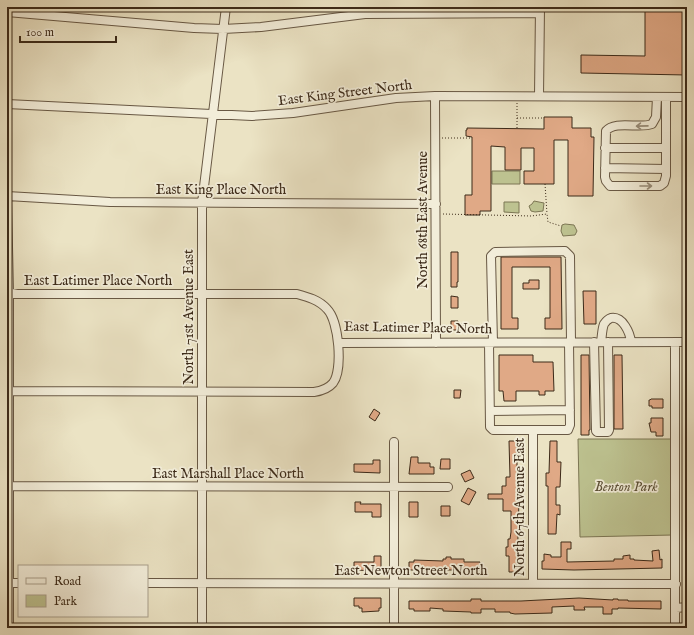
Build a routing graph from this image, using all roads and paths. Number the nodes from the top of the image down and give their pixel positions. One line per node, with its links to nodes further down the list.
1 (226, 7): 4 (street, North 71st Avenue East)
2 (540, 10): 4 (street); 6 (street)
3 (7, 12): 4 (street)
4 (223, 29): 11 (street, North 71st Avenue East)
5 (434, 96): 7 (street, East King Street North); 11 (street, East King Street North); 15 (street, North 68th East Avenue)
6 (539, 96): 7 (street, East King Street North); 8 (street, East King Street North)
7 (517, 97): 12 (path)
8 (662, 97): 9 (street, East King Street North); 17 (street, one-way to 17); 18 (street)
9 (687, 97)
10 (7, 104): 11 (street, East King Street North)
11 (212, 115): 23 (street, North 71st Avenue East)
12 (517, 118): 13 (path); 14 (path)
13 (544, 118)
14 (517, 129)
15 (435, 138): 16 (path); 24 (street, North 68th East Avenue)
16 (472, 138)
17 (605, 148): 18 (street); 19 (street)
18 (666, 148): 20 (street)
19 (605, 168): 20 (street); 20 (street, one-way to 20)
20 (666, 169)
21 (545, 184): 26 (path)
22 (7, 198): 23 (street, East King Place North); 28 (street)
23 (202, 203): 24 (street, East King Place North); 29 (street, North 71st Avenue East)
24 (436, 204): 25 (street, North 68th East Avenue)
25 (436, 214): 26 (path); 36 (street, North 68th East Avenue)
26 (547, 214): 27 (path)
27 (561, 226)
28 (8, 293): 29 (street, East Latimer Place North); 38 (street)
29 (202, 294): 35 (street, East Latimer Place North); 40 (street, North 71st Avenue East)
30 (570, 342): 31 (street, East Latimer Place North); 37 (street, East Latimer Place North); 37 (street); 41 (street)
31 (601, 342): 31 (street); 32 (street, East Latimer Place North); 32 (street)
32 (631, 342): 33 (street, East Latimer Place North)
33 (675, 342): 34 (street, East Latimer Place North); 57 (street)
34 (687, 342)
35 (338, 343): 36 (street, East Latimer Place North); 40 (street)
36 (436, 343): 37 (street, East Latimer Place North)
37 (491, 343): 42 (street)
38 (8, 377): 39 (street)
39 (8, 390): 40 (street); 45 (street)
40 (201, 390): 47 (street, North 71st Avenue East)
41 (570, 410): 42 (street); 43 (street)
42 (490, 411): 43 (street)
43 (533, 430): 53 (street, North 67th Avenue East)
44 (394, 442): 48 (street)
45 (8, 463): 46 (street)
46 (9, 486): 47 (street, East Marshall Place North); 50 (street)
47 (202, 487): 48 (street, East Marshall Place North); 55 (street, North 71st Avenue East)
48 (394, 487): 49 (street, East Marshall Place North); 56 (street)
49 (448, 487)
50 (8, 548): 51 (street)
51 (8, 583): 52 (street); 60 (street)
52 (18, 583)
53 (534, 583): 56 (street, East Newton Street North); 57 (street, East Newton Street North)
54 (148, 584): 55 (street, East Newton Street North)
55 (202, 584): 56 (street, East Newton Street North); 61 (street, North 71st Avenue East)
56 (394, 584): 62 (street)
57 (676, 584): 58 (street)
58 (676, 608): 59 (street); 63 (street)
59 (687, 608)
60 (9, 628)
61 (202, 628)
62 (394, 628)
63 (675, 628)

